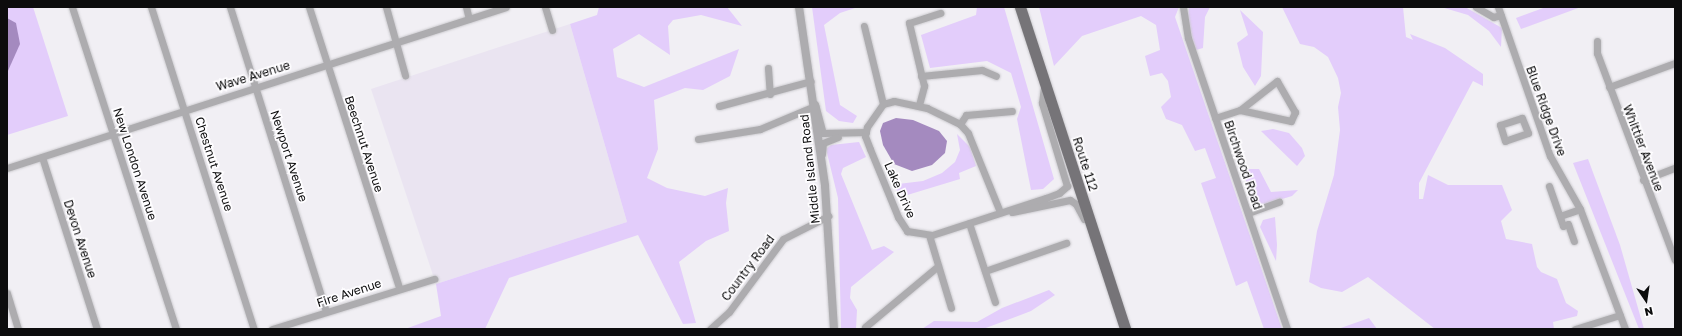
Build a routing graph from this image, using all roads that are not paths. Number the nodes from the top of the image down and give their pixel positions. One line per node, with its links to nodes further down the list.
1 (72, 7): 42 (street, New London Avenue)
2 (152, 7): 36 (street, Chestnut Avenue)
3 (230, 7): 29 (street, Newport Avenue)
4 (309, 7): 22 (street, Beechnut Avenue)
5 (386, 7): 19 (street)
6 (466, 7): 16 (street)
7 (506, 7): 16 (street, Wave Avenue)
8 (545, 7): 18 (street)
9 (799, 7): 27 (street, Middle Island Road)
10 (1020, 7): 28 (main road, Route 112)
11 (1184, 7): 39 (street, Birchwood Road)
12 (1476, 7): 15 (street)
13 (1498, 7): 15 (street, Blue Ridge Drive)
14 (940, 13): 25 (street)
15 (1501, 15): 41 (street, Blue Ridge Drive)
16 (469, 19): 19 (street, Wave Avenue)
17 (864, 26): 32 (street)
18 (552, 30)
19 (396, 41): 22 (street, Wave Avenue); 24 (street)
20 (1597, 41): 30 (street, Whittier Avenue)
21 (1675, 63): 30 (street)
22 (328, 64): 29 (street, Wave Avenue); 67 (street, Beechnut Avenue)
23 (768, 68): 31 (street)
24 (405, 75)
25 (921, 76): 26 (street); 35 (street)
26 (996, 76)
27 (811, 81): 31 (street); 33 (street, Middle Island Road)
28 (1045, 84): 54 (street, Lake Drive); 65 (main road, Route 112)
29 (255, 87): 36 (street, Wave Avenue); 71 (street, Newport Avenue)
30 (1609, 87): 50 (street, Whittier Avenue)
31 (770, 94): 34 (street)
32 (882, 104): 35 (street); 44 (street)
33 (815, 105): 44 (street); 45 (street); 46 (street, Middle Island Road)
34 (719, 106)
35 (919, 106): 40 (street)
36 (185, 109): 42 (street, Wave Avenue); 77 (street, Chestnut Avenue)
37 (1240, 110): 37 (street); 39 (street)
38 (1012, 111): 40 (street)
39 (1215, 118): 55 (street, Birchwood Road)
40 (960, 124): 54 (street)
41 (1540, 129): 43 (street); 53 (street, Blue Ridge Drive)
42 (113, 133): 47 (street, Wave Avenue); 76 (street, New London Avenue)
43 (1528, 133)
44 (866, 134): 46 (street); 59 (street, Lake Drive)
45 (698, 140)
46 (822, 155): 56 (street, Middle Island Road)
47 (42, 156): 48 (street, Wave Avenue); 75 (street, Devon Avenue)
48 (7, 168)
49 (1675, 168): 50 (street)
50 (1643, 180): 62 (street, Whittier Avenue)
51 (1549, 186): 57 (street)
52 (1279, 202): 55 (street)
53 (1580, 209): 57 (street); 72 (street, Blue Ridge Drive)
54 (1000, 212): 58 (street, Lake Drive); 65 (street, Lake Drive)
55 (1248, 213): 82 (street, Birchwood Road)
56 (828, 216): 79 (street, Country Road); 80 (street, Middle Island Road)
57 (1560, 216): 60 (street)
58 (969, 223): 59 (street, Lake Drive); 64 (street)
59 (930, 235): 63 (street)
60 (1574, 241)
61 (1066, 243): 64 (street)
62 (1675, 260)
63 (938, 266): 70 (street); 73 (street)
64 (985, 271): 69 (street)
65 (1107, 272): 81 (main road, Route 112)
66 (434, 278): 67 (street, Fire Avenue)
67 (399, 288): 71 (street, Fire Avenue)
68 (7, 293): 74 (street)
69 (995, 302)
70 (951, 308)
71 (326, 311): 78 (street, Fire Avenue)
72 (1620, 315): 83 (street); 84 (street, Blue Ridge Drive)
73 (865, 327)
74 (18, 329)
75 (97, 329)
76 (176, 329)
77 (254, 329)
78 (272, 329)
79 (710, 329)
80 (834, 329)
81 (1125, 329)
82 (1287, 329)
83 (1575, 329)
84 (1625, 329)

